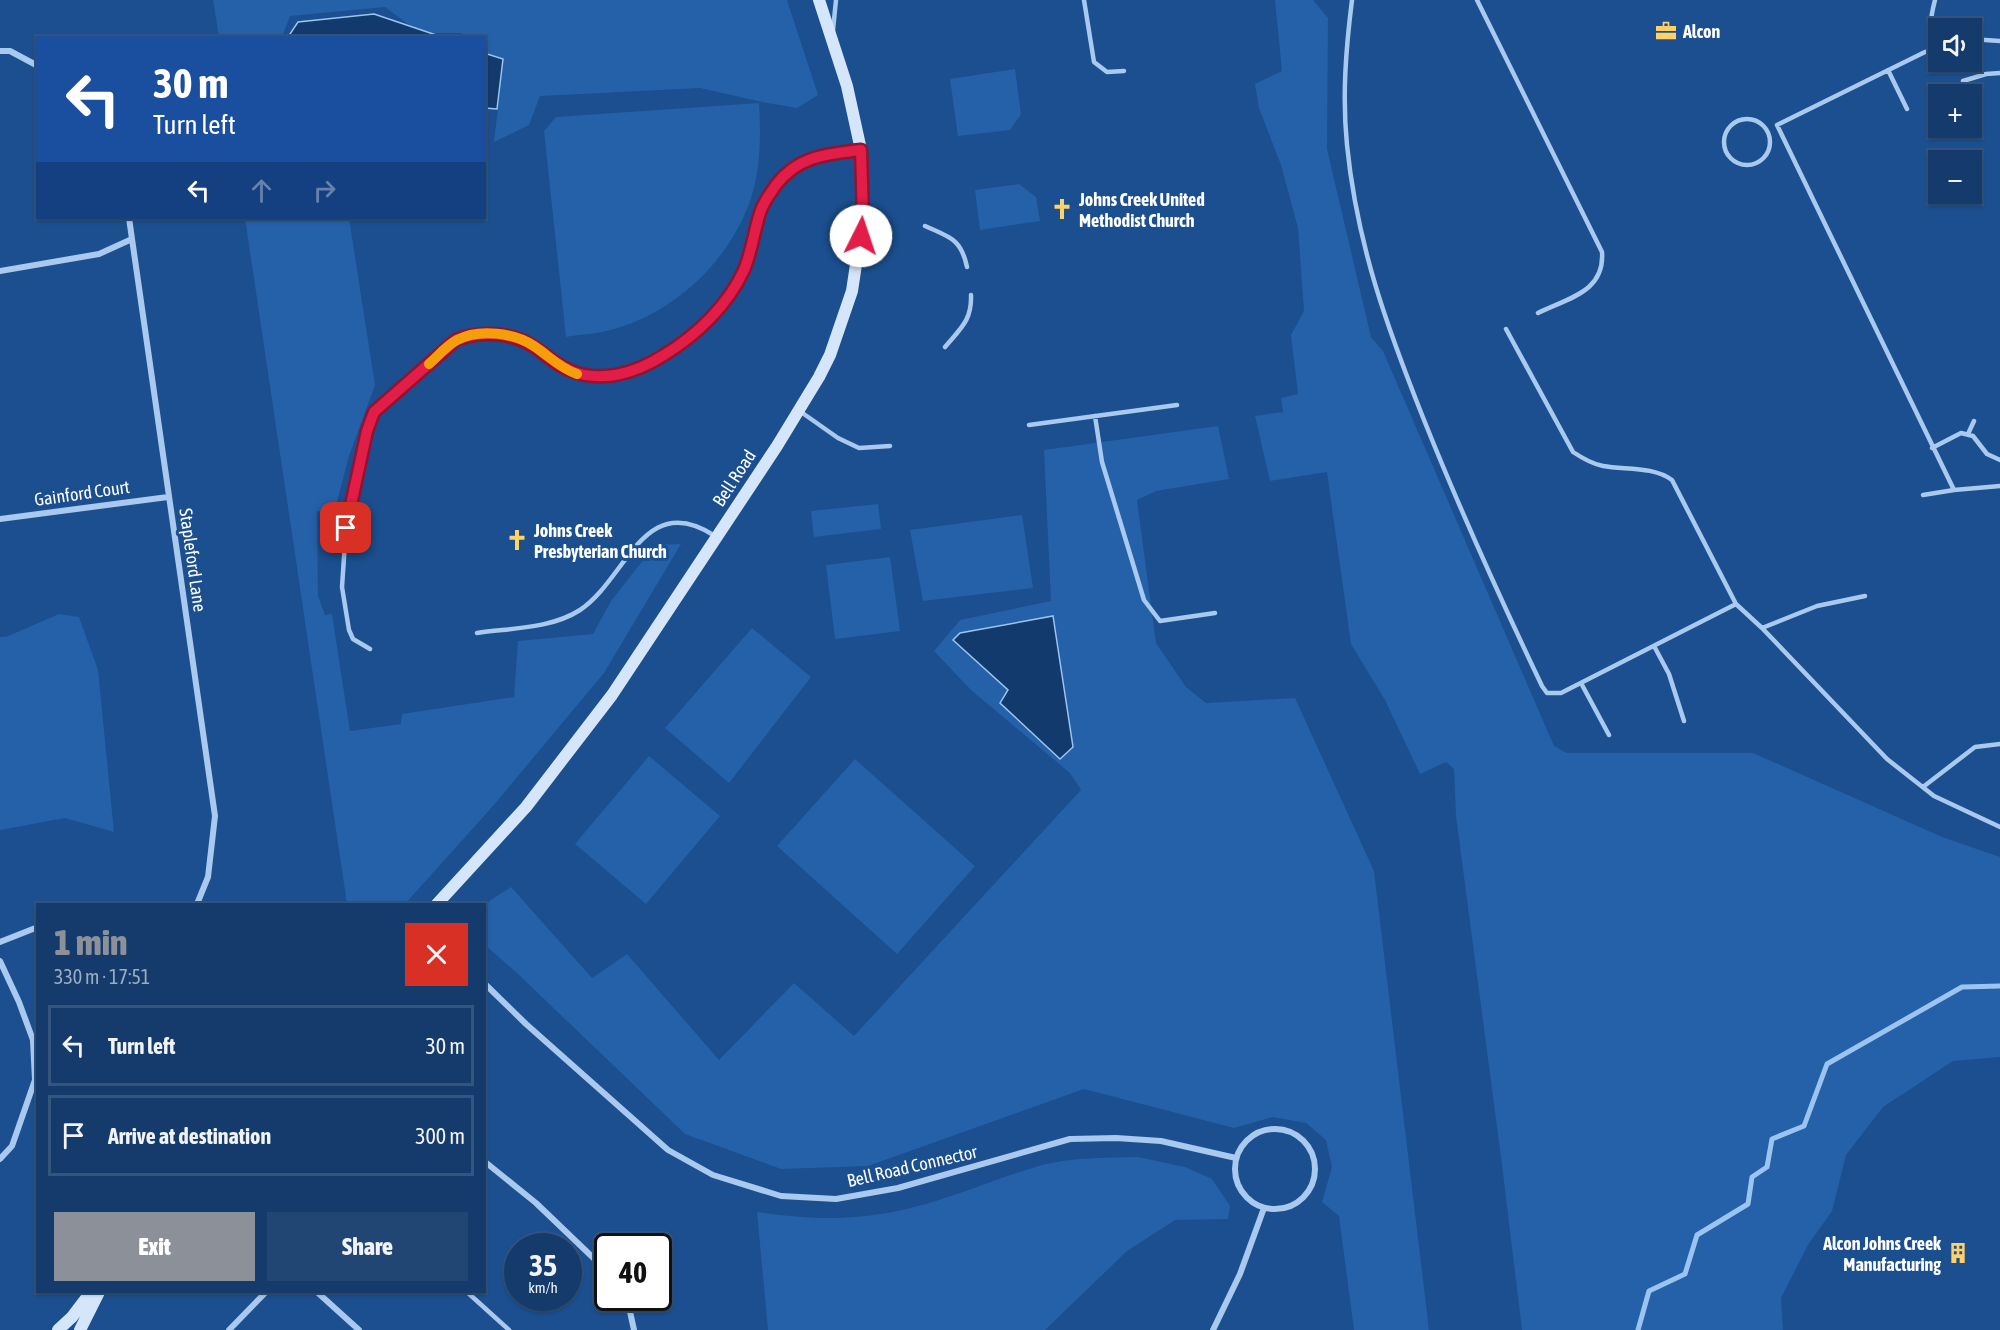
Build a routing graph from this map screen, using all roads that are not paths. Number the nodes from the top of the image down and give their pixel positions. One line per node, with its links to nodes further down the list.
1 (819, 0): 9 (street, Bell Road)
2 (836, 0): 9 (lane)
3 (1084, 0): 15 (lane)
4 (1352, 0): 53 (lane)
5 (1478, 0): 28 (lane)
6 (1935, 0): 7 (lane)
7 (1930, 18)
8 (1982, 40): 10 (lane)
9 (832, 41): 21 (street, Bell Road)
10 (2000, 41)
11 (0, 51): 13 (street)
12 (1928, 52): 14 (lane)
13 (36, 65)
14 (1888, 70): 18 (lane); 19 (lane)
15 (1124, 71)
16 (2000, 73): 17 (lane)
17 (1963, 81)
18 (1907, 109)
19 (1778, 124): 20 (lane); 38 (lane)
20 (1766, 129): 20 (lane)
21 (861, 150): 32 (street, Bell Road); 52 (lane)
22 (129, 219): 24 (street, Stapleford Lane)
23 (925, 226): 25 (lane)
24 (132, 238): 26 (street); 43 (street, Stapleford Lane)
25 (967, 267)
26 (0, 271)
27 (971, 295): 30 (lane)
28 (1538, 313)
29 (1506, 328): 47 (lane)
30 (945, 347)
31 (1177, 405): 33 (lane)
32 (799, 410): 37 (lane); 45 (street, Bell Road)
33 (1095, 416): 35 (lane); 48 (lane)
34 (1974, 421): 36 (lane)
35 (1029, 425)
36 (1968, 434): 38 (lane); 39 (lane)
37 (890, 446)
38 (1932, 448): 41 (lane)
39 (2000, 460)
40 (2000, 486): 41 (lane)
41 (1954, 490): 42 (lane)
42 (1923, 495)
43 (168, 496): 44 (street, Gainford Court); 59 (street, Stapleford Lane)
44 (0, 519)
45 (717, 537): 50 (lane); 60 (street, Bell Road)
46 (1865, 596): 49 (lane)
47 (1736, 604): 49 (lane); 51 (lane)
48 (1215, 613)
49 (1762, 628): 57 (lane)
50 (477, 633)
51 (1654, 646): 53 (lane); 54 (lane)
52 (369, 649)
53 (1581, 683): 55 (lane)
54 (1684, 721)
55 (1609, 735)
56 (2000, 744): 57 (lane)
57 (1923, 787): 58 (lane)
58 (2000, 827)
59 (197, 903)
60 (438, 903)
61 (36, 928): 62 (street)
62 (0, 942)
63 (0, 961): 66 (street)
64 (486, 985): 65 (street, Bell Road Connector)
65 (1236, 1158): 68 (street); 68 (street)
66 (0, 1159)
67 (486, 1163): 69 (street)
68 (1264, 1208): 82 (street)
69 (594, 1259)
70 (90, 1293): 76 (street)
71 (98, 1293): 77 (street)
72 (265, 1293): 78 (street)
73 (318, 1293): 79 (street)
74 (468, 1293): 80 (lane)
75 (630, 1311): 81 (street)
76 (58, 1330)
77 (80, 1330)
78 (229, 1330)
79 (359, 1330)
80 (509, 1330)
81 (634, 1330)
82 (1214, 1330)

